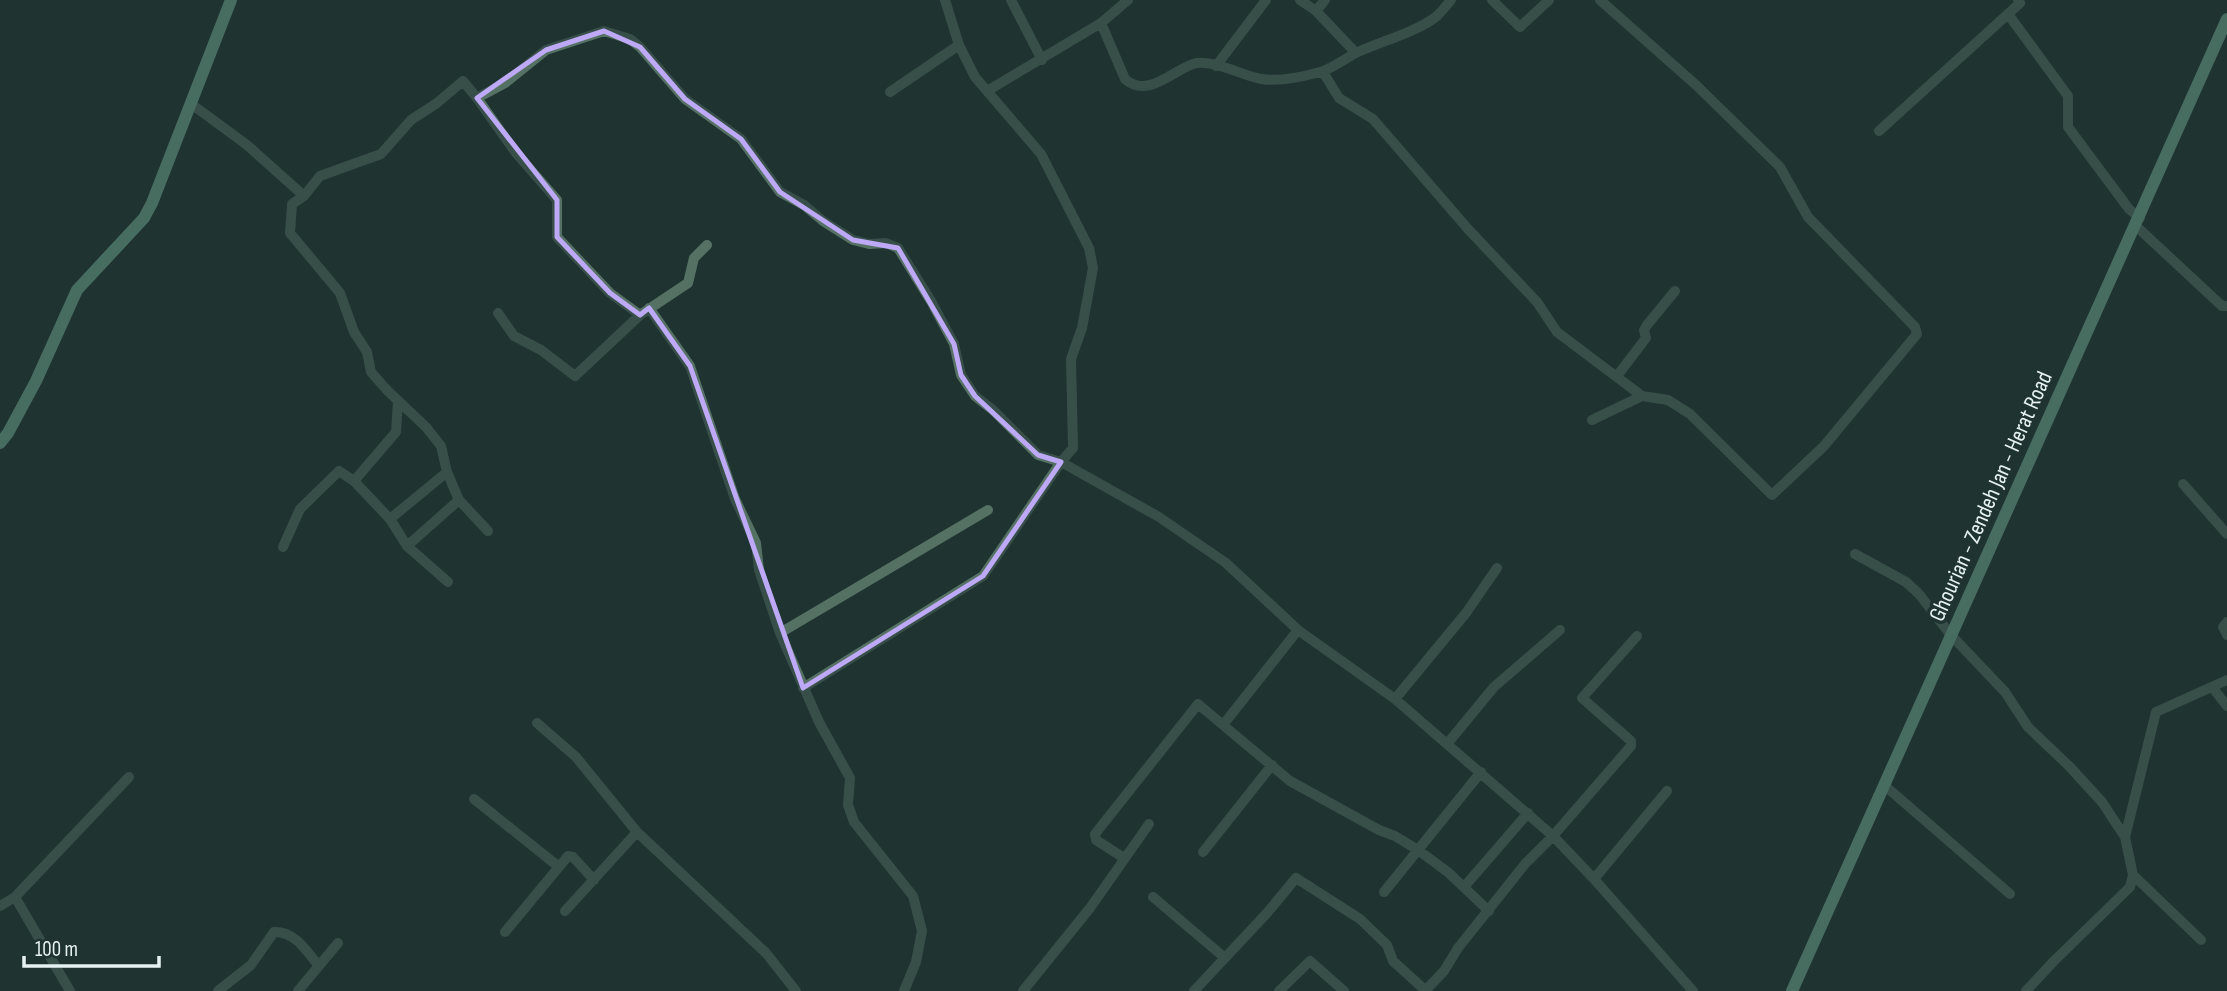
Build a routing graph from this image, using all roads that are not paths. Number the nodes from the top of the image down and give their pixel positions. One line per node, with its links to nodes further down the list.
1 (230, 0): 25 (main road)
2 (945, 0): 17 (street)
3 (1011, 0): 19 (street)
4 (1128, 0): 16 (street)
5 (1266, 0): 20 (street)
6 (1300, 0): 13 (street)
7 (1325, 0): 13 (street)
8 (1451, 0): 18 (street)
9 (1492, 0): 10 (street)
10 (1549, 0)
11 (1600, 0): 35 (street)
12 (2018, 0): 14 (street)
13 (1316, 11): 18 (street)
14 (2007, 14): 26 (street); 28 (street)
15 (2227, 19): 28 (main road, Ghourian - Zendeh Jan - Herat Road)
16 (1101, 23): 19 (street); 20 (street)
17 (959, 45): 22 (street); 23 (street)
18 (1356, 53): 21 (street)
19 (1042, 60): 22 (street)
20 (1216, 66): 21 (street)
21 (1323, 72): 34 (street)
22 (987, 91): 39 (street)
23 (890, 92)
24 (477, 98): 27 (street); 32 (street); 39 (street)
25 (190, 103): 27 (street); 38 (main road)
26 (1879, 131)
27 (304, 196): 36 (street)
28 (2138, 222): 31 (street); 57 (main road, Ghourian - Zendeh Jan - Herat Road)
29 (707, 245): 32 (street)
30 (1675, 291): 34 (street)
31 (2227, 306)
32 (645, 311): 33 (street); 56 (street)
33 (498, 313)
34 (1617, 376): 35 (street)
35 (1643, 396): 37 (street)
36 (398, 401): 40 (street); 41 (street)
37 (1592, 420)
38 (0, 443)
39 (1061, 462): 54 (street); 62 (street)
40 (447, 472): 43 (street); 45 (street)
41 (354, 481): 45 (street); 49 (street)
42 (2183, 484): 47 (street)
43 (459, 500): 46 (street); 48 (street)
44 (988, 510): 56 (street)
45 (390, 519): 48 (street)
46 (488, 531)
47 (2227, 534)
48 (407, 546): 52 (street)
49 (283, 547)
50 (1855, 554): 57 (street)
51 (1497, 568): 63 (street)
52 (448, 582)
53 (2227, 622): 58 (street)
54 (1298, 630): 63 (street); 66 (street)
55 (1560, 630): 67 (street)
56 (780, 634): 62 (street)
57 (1950, 634): 71 (main road, Ghourian - Zendeh Jan - Herat Road); 78 (street)
58 (2227, 635)
59 (1637, 636): 77 (street)
60 (2227, 680): 61 (street)
61 (2212, 687): 64 (street); 78 (street)
62 (803, 688): 103 (street)
63 (1395, 699): 67 (street)
64 (2227, 706)
65 (537, 723): 76 (street)
66 (1223, 725): 68 (street); 81 (street)
67 (1447, 744): 69 (street)
68 (1272, 765): 79 (street); 80 (street)
69 (1481, 772): 74 (street); 79 (street)
70 (129, 777): 89 (street)
71 (1884, 785): 88 (street); 110 (main road, Ghourian - Zendeh Jan - Herat Road)
72 (1667, 791): 84 (street)
73 (474, 799): 82 (street)
74 (1528, 813): 77 (street); 86 (street)
75 (1149, 824): 81 (street)
76 (636, 832): 85 (street); 102 (street)
77 (1553, 836): 84 (street); 93 (street)
78 (2125, 837): 83 (street)
79 (1418, 850): 86 (street); 87 (street)
80 (1203, 852)
81 (1124, 859): 104 (street)
82 (559, 867): 85 (street); 94 (street)
83 (2133, 875): 95 (street); 111 (street)
84 (1594, 879): 109 (street)
85 (594, 880): 92 (street)
86 (1464, 887): 93 (street)
87 (1384, 892)
88 (2010, 894)
89 (15, 897): 91 (street); 99 (street)
90 (1153, 897): 97 (street)
91 (0, 906)
92 (565, 911)
93 (1489, 911): 108 (street)
94 (505, 932)
95 (2201, 940)
96 (338, 943): 98 (street)
97 (1225, 958): 105 (street); 108 (street)
98 (319, 966): 100 (street); 101 (street)
99 (70, 991)
100 (218, 991)
101 (299, 991)
102 (796, 991)
103 (904, 991)
104 (1023, 991)
105 (1194, 991)
106 (1279, 991): 107 (street)
107 (1344, 991)
108 (1426, 991)
109 (1693, 991)
110 (1793, 991)
111 (2026, 991)

